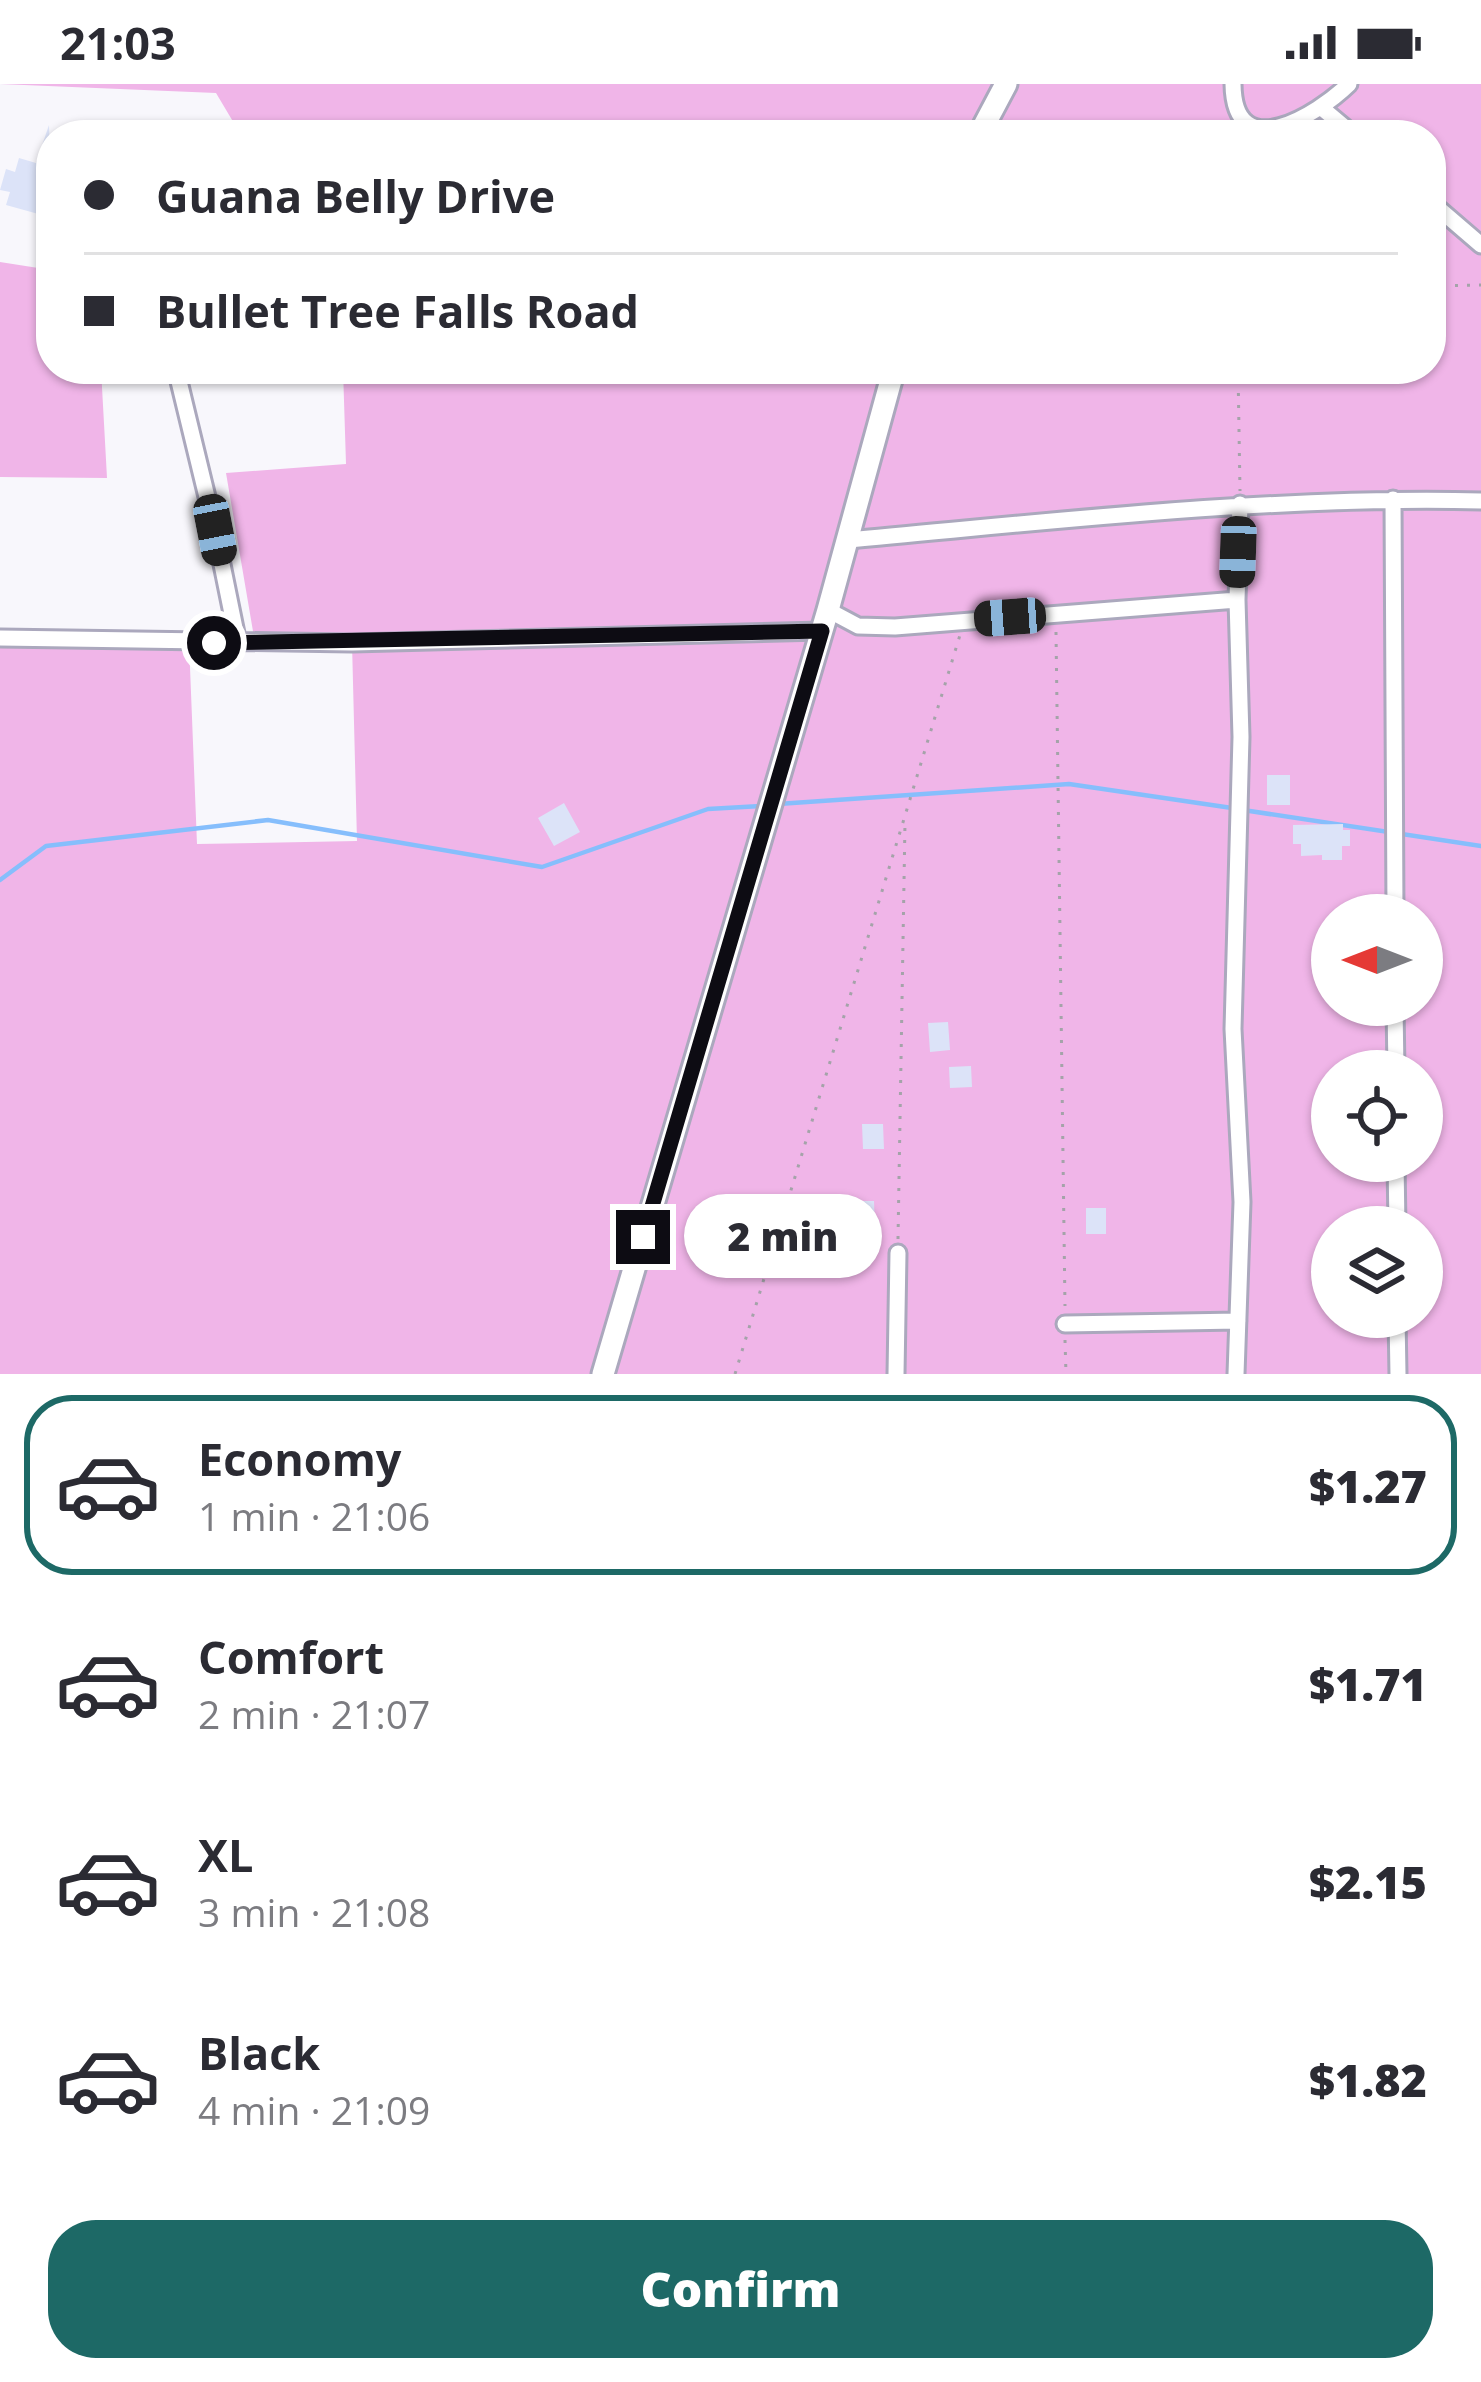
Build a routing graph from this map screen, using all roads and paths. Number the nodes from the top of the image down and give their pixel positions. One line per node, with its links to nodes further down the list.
1 (1006, 84): 5 (main road)
2 (1233, 84): 6 (street)
3 (1349, 84): 4 (street)
4 (1323, 109): 7 (street); 8 (street)
5 (988, 120)
6 (1243, 120)
7 (1302, 120)
8 (1336, 120)
9 (1446, 215): 10 (street)
10 (1481, 245)
11 (1481, 285): 12 (path)
12 (1446, 286)
13 (180, 384): 25 (street)
14 (890, 384): 19 (main road)
15 (1238, 384): 18 (path)
16 (1393, 499): 17 (street); 18 (street); 27 (street)
17 (1481, 501)
18 (1240, 504): 19 (street); 20 (street)
19 (847, 540): 23 (main road)
20 (1237, 600): 21 (street); 29 (street)
21 (1055, 614): 22 (street); 30 (path)
22 (965, 620): 23 (street); 26 (path)
23 (825, 621): 25 (street); 32 (main road)
24 (0, 638): 25 (street)
25 (238, 643)
26 (906, 814): 28 (path); 33 (path)
27 (1395, 894)
28 (898, 1253): 34 (street)
29 (1238, 1321): 30 (street); 36 (street)
30 (1065, 1324): 35 (path)
31 (1397, 1338): 37 (street)
32 (603, 1374)
33 (735, 1374)
34 (896, 1374)
35 (1066, 1374)
36 (1236, 1374)
37 (1397, 1374)

